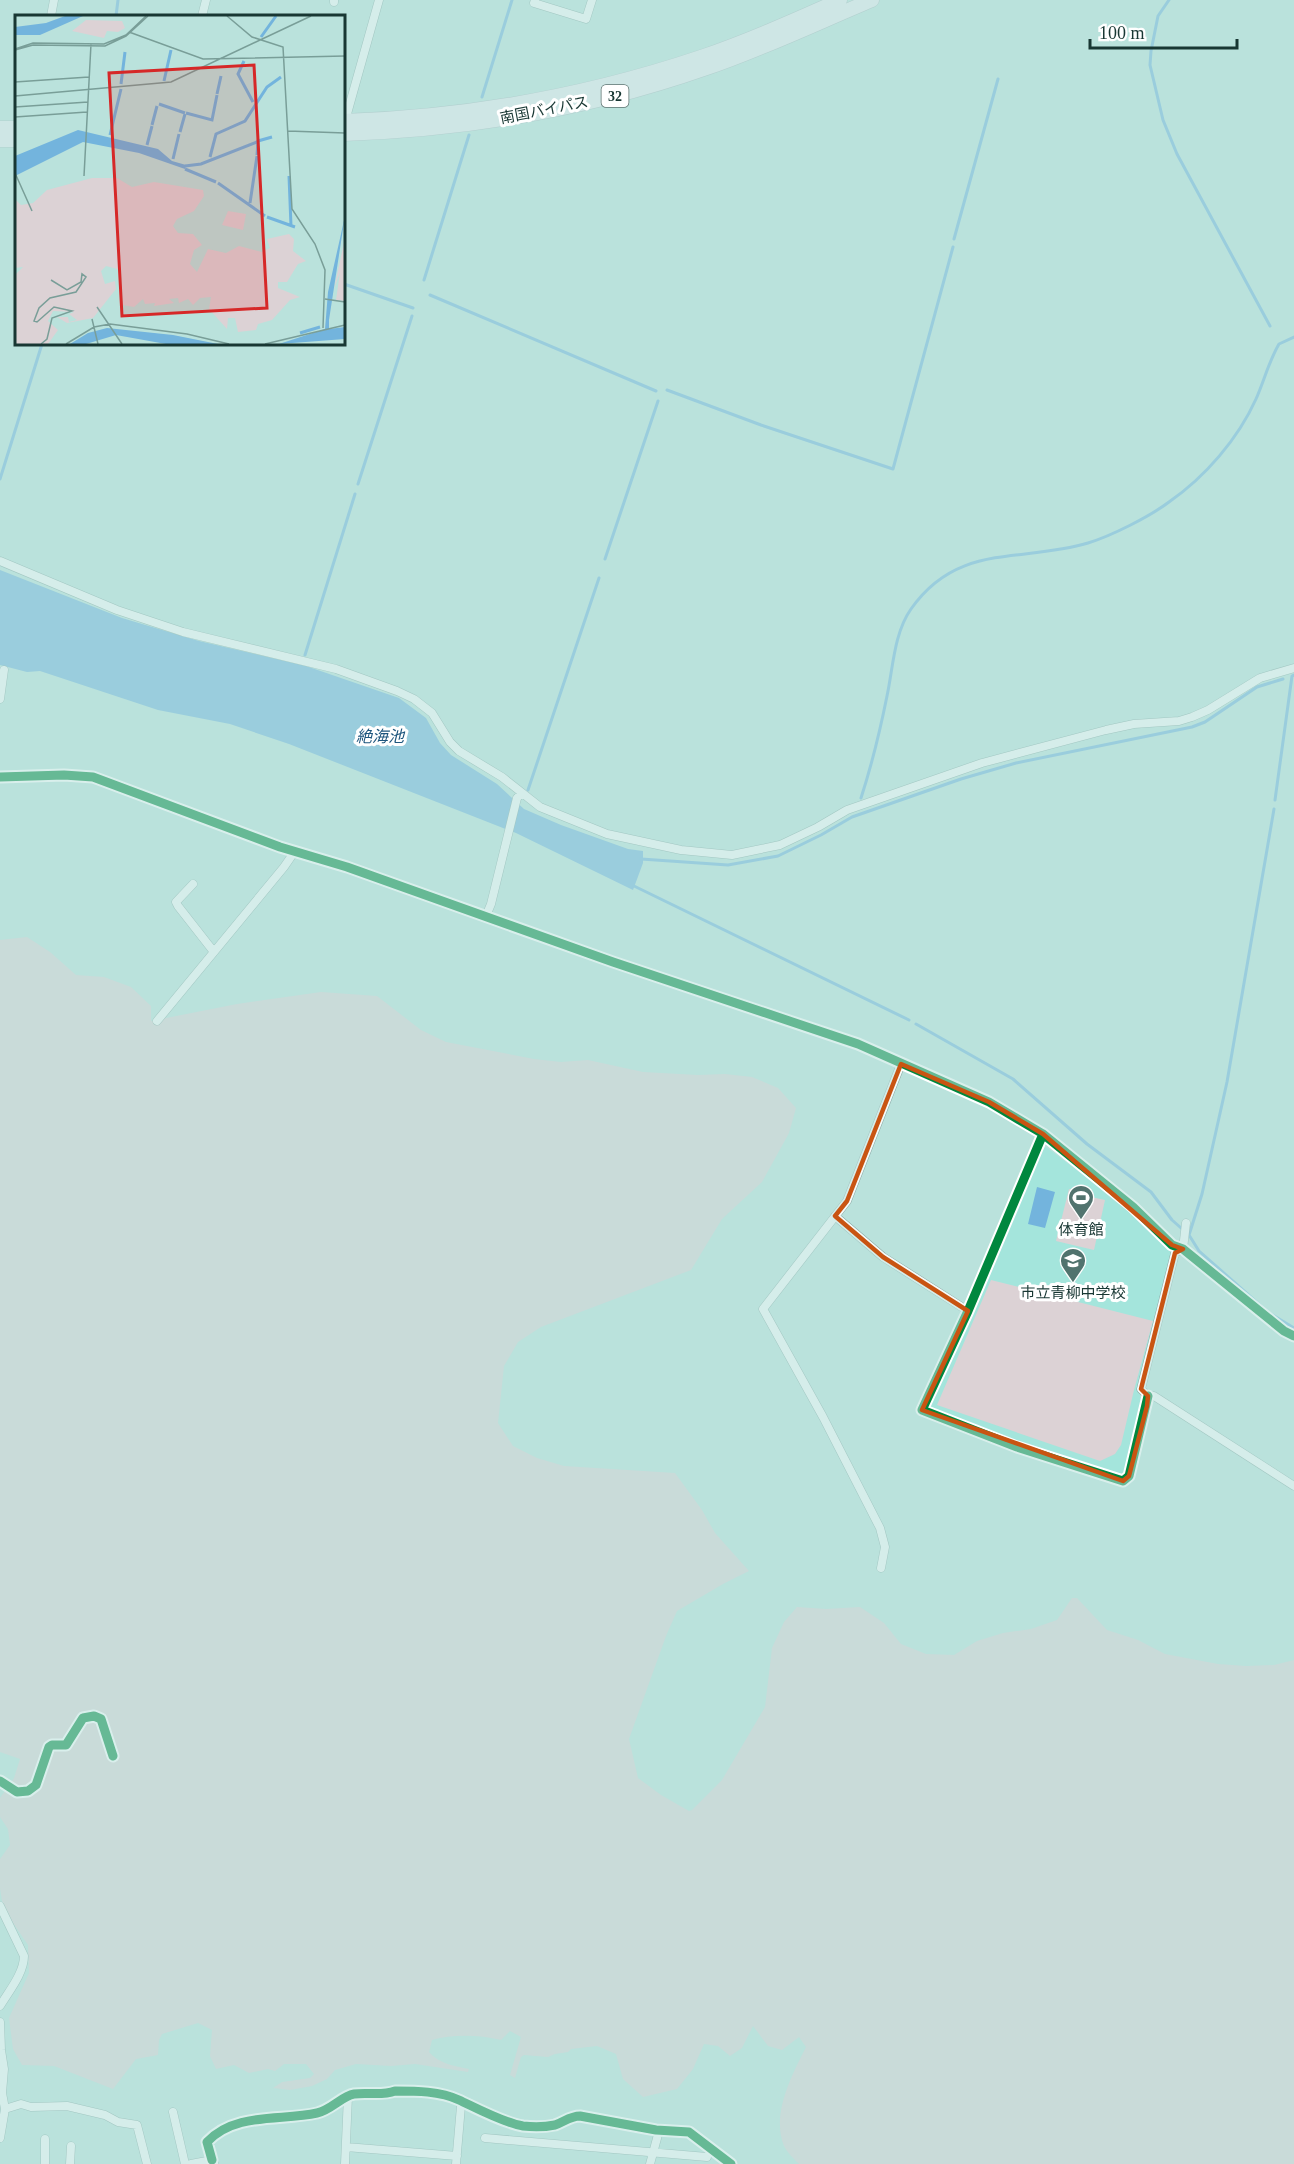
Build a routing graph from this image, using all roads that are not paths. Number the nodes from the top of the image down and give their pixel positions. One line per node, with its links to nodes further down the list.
1 (54, 0): 8 (street)
2 (206, 0): 9 (street)
3 (379, 0): 10 (street)
4 (535, 0): 5 (street)
5 (592, 0)
6 (840, 0): 11 (highway, 南国バイパス / 32)
7 (872, 0): 12 (highway, 南国バイパス / 32)
8 (51, 15)
9 (202, 15)
10 (345, 121)
11 (345, 125)
12 (345, 125)
13 (0, 561): 18 (street)
14 (1294, 668): 18 (street)
15 (4, 670): 16 (street)
16 (0, 699)
17 (0, 777): 19 (street)
18 (519, 796): 21 (street)
19 (295, 851): 21 (street); 22 (street)
20 (193, 884): 22 (street)
21 (486, 916): 24 (street)
22 (214, 952): 23 (street)
23 (157, 1021)
24 (902, 1064): 25 (street); 26 (street)
25 (1043, 1134): 28 (street); 29 (street)
26 (835, 1216): 29 (street); 33 (street)
27 (1186, 1223): 28 (street)
28 (1183, 1249): 30 (street); 31 (street)
29 (968, 1311): 31 (street)
30 (1294, 1336)
31 (1148, 1396): 32 (street)
32 (1294, 1486)
33 (881, 1568)
34 (113, 1756): 35 (street)
35 (0, 1781)
36 (0, 1906): 37 (street)
37 (0, 2006)
38 (0, 2022): 39 (street)
39 (1, 2093): 42 (street)
40 (348, 2096): 41 (street); 49 (street); 53 (street)
41 (464, 2104): 44 (street); 52 (street)
42 (5, 2109): 45 (street); 56 (street)
43 (174, 2112): 57 (street)
44 (659, 2131): 50 (street); 61 (street)
45 (0, 2138)
46 (485, 2138): 50 (street)
47 (45, 2139): 54 (street)
48 (71, 2146): 55 (street)
49 (346, 2147): 52 (street); 59 (street)
50 (654, 2153): 51 (street); 60 (street)
51 (707, 2157)
52 (456, 2160)
53 (214, 2162): 58 (street)
54 (45, 2164)
55 (70, 2164)
56 (147, 2164)
57 (186, 2164)
58 (191, 2164)
59 (345, 2164)
60 (650, 2164)
61 (731, 2164)

